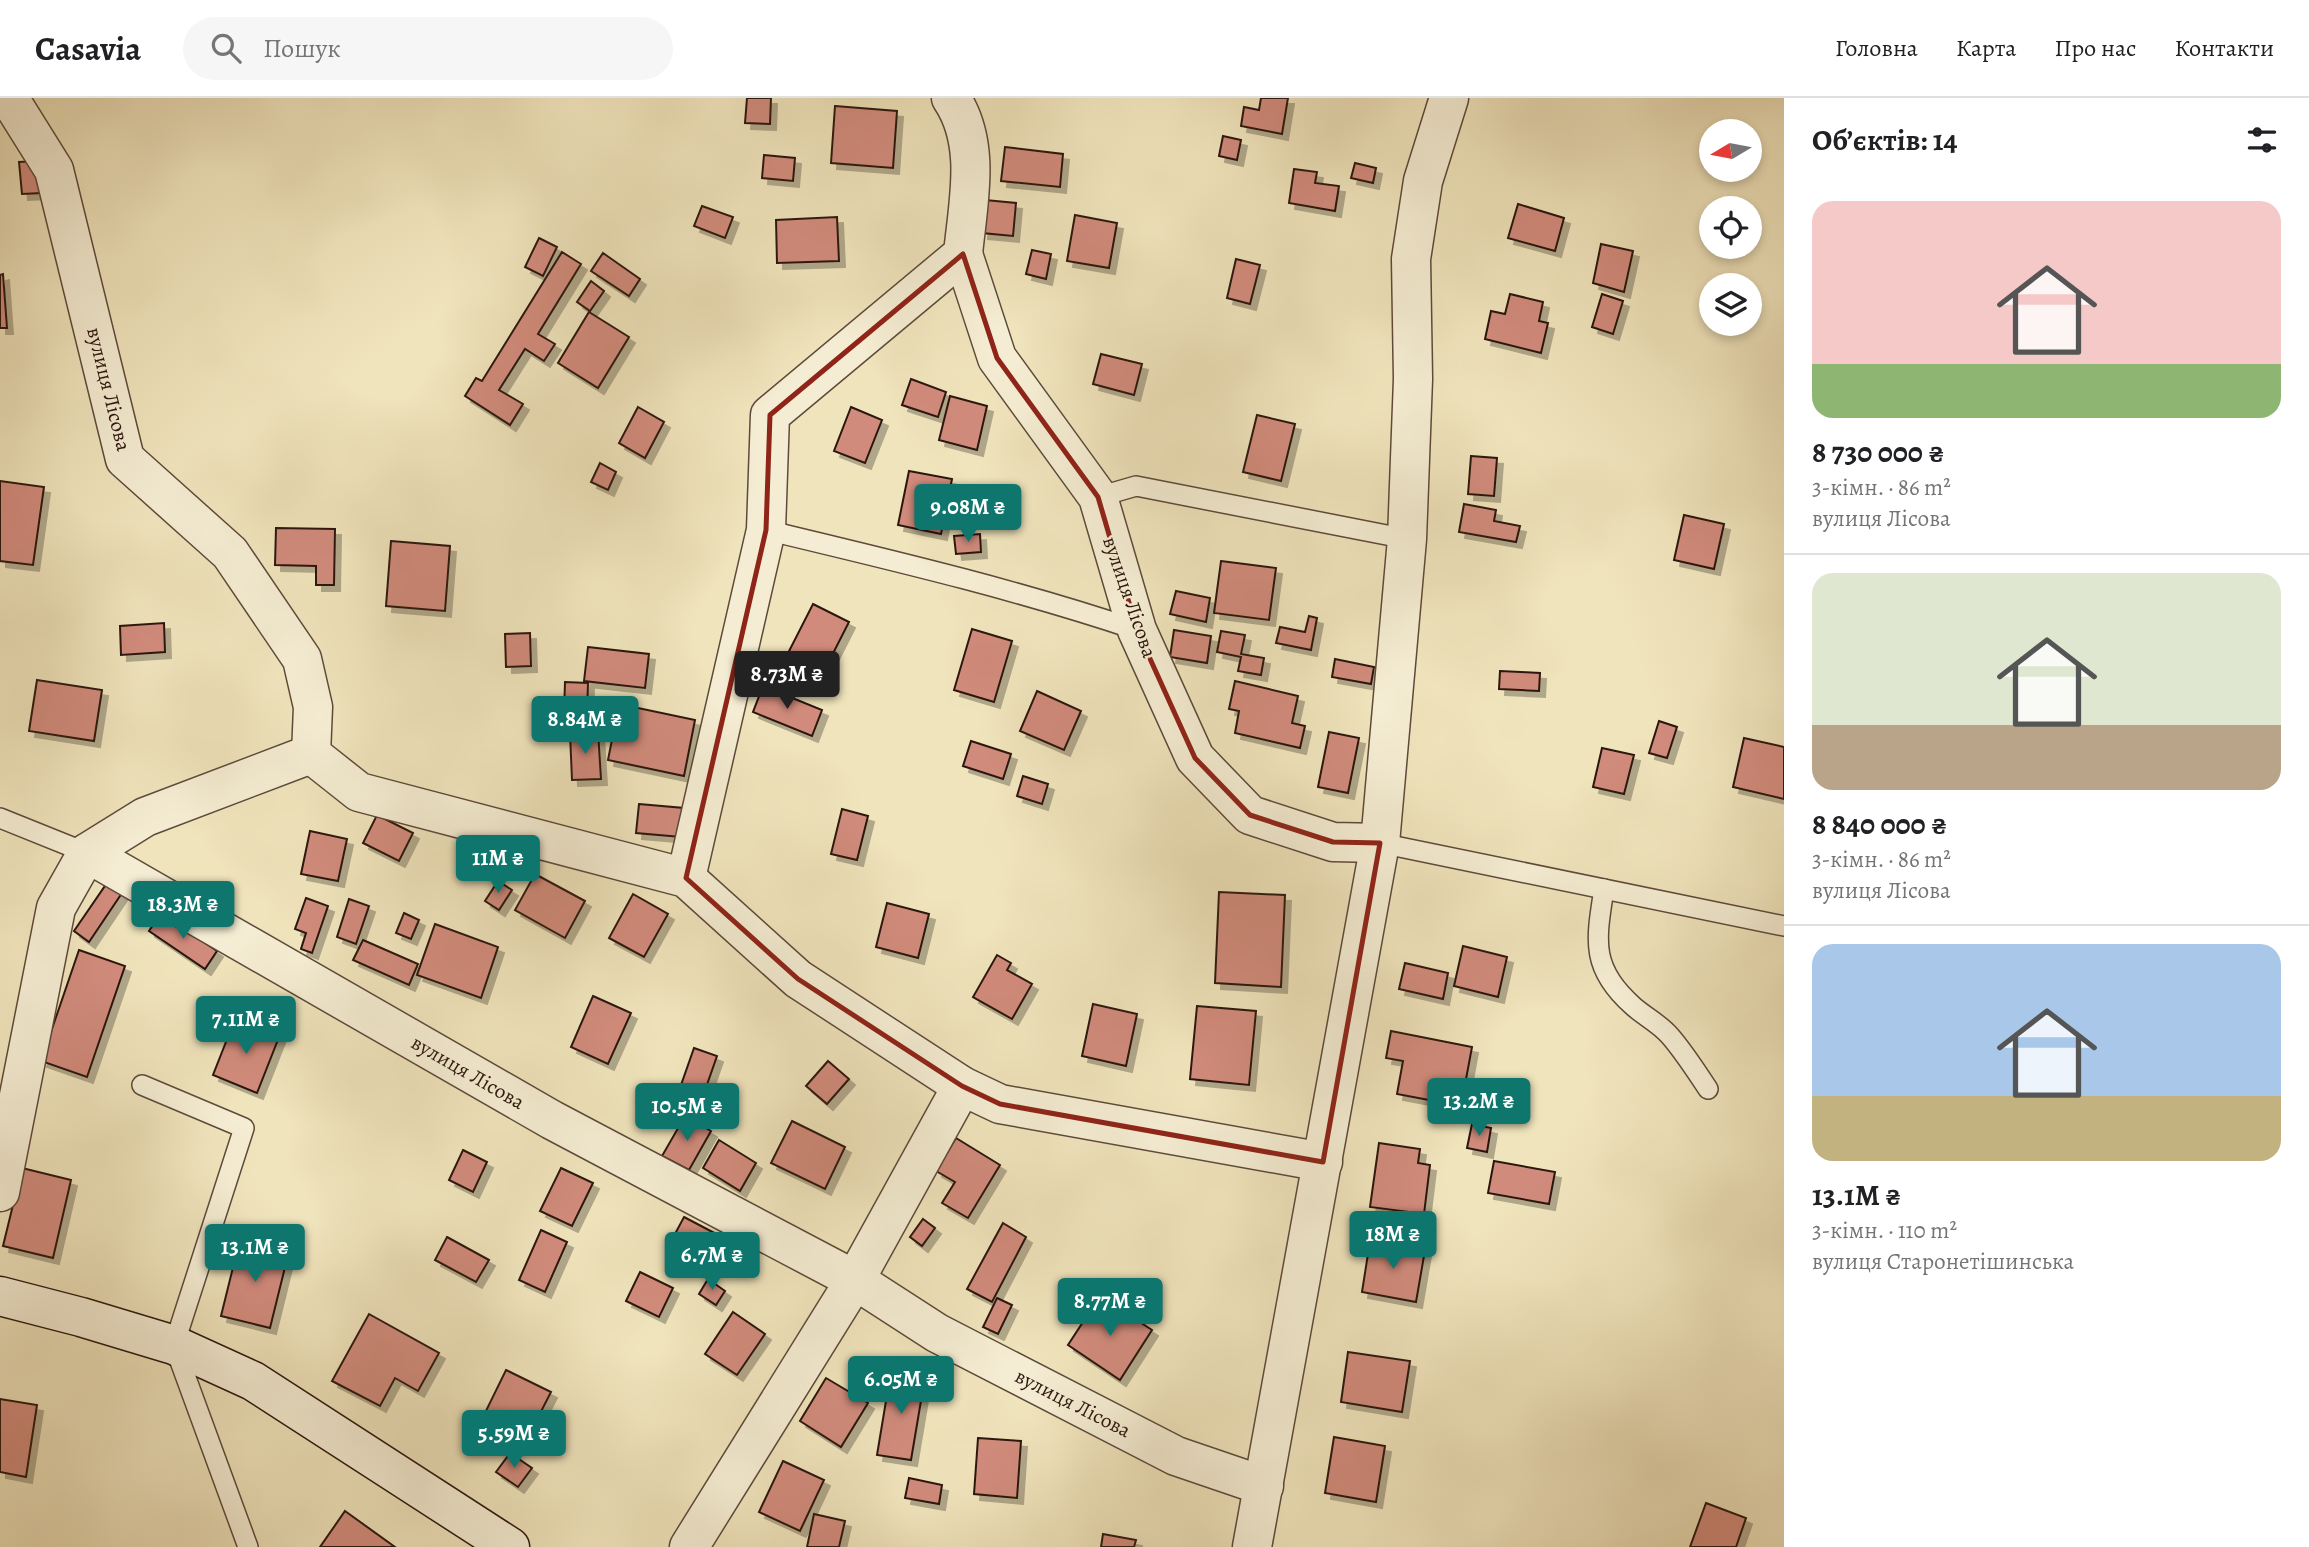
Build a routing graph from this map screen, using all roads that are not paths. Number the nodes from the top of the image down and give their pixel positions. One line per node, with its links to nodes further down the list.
1 (9, 98): 9 (street, вулиця Лісова)
2 (951, 98): 4 (street, вулиця Лісова)
3 (1450, 98): 7 (street)
4 (963, 254): 5 (street, вулиця Лісова); 6 (street)
5 (1098, 497): 7 (lane); 8 (street, вулиця Лісова)
6 (766, 530): 8 (lane); 13 (street)
7 (1407, 539): 11 (street)
8 (1137, 630): 11 (street, вулиця Лісова)
9 (312, 754): 12 (street); 13 (street)
10 (0, 818): 12 (lane)
11 (1380, 843): 14 (lane); 19 (street)
12 (87, 853): 20 (street); 21 (street, вулиця Лісова)
13 (687, 878): 17 (street)
14 (1604, 889): 15 (lane); 18 (lane)
15 (1784, 926)
16 (142, 1085): 23 (lane)
17 (962, 1086): 19 (street); 21 (street)
18 (1708, 1089)
19 (1323, 1163): 24 (street)
20 (0, 1192)
21 (855, 1280): 24 (street, вулиця Лісова); 27 (street)
22 (0, 1296): 23 (street)
23 (174, 1345): 25 (lane); 26 (street)
24 (1264, 1486): 28 (street)
25 (248, 1547)
26 (510, 1547)
27 (690, 1547)
28 (1252, 1547)

